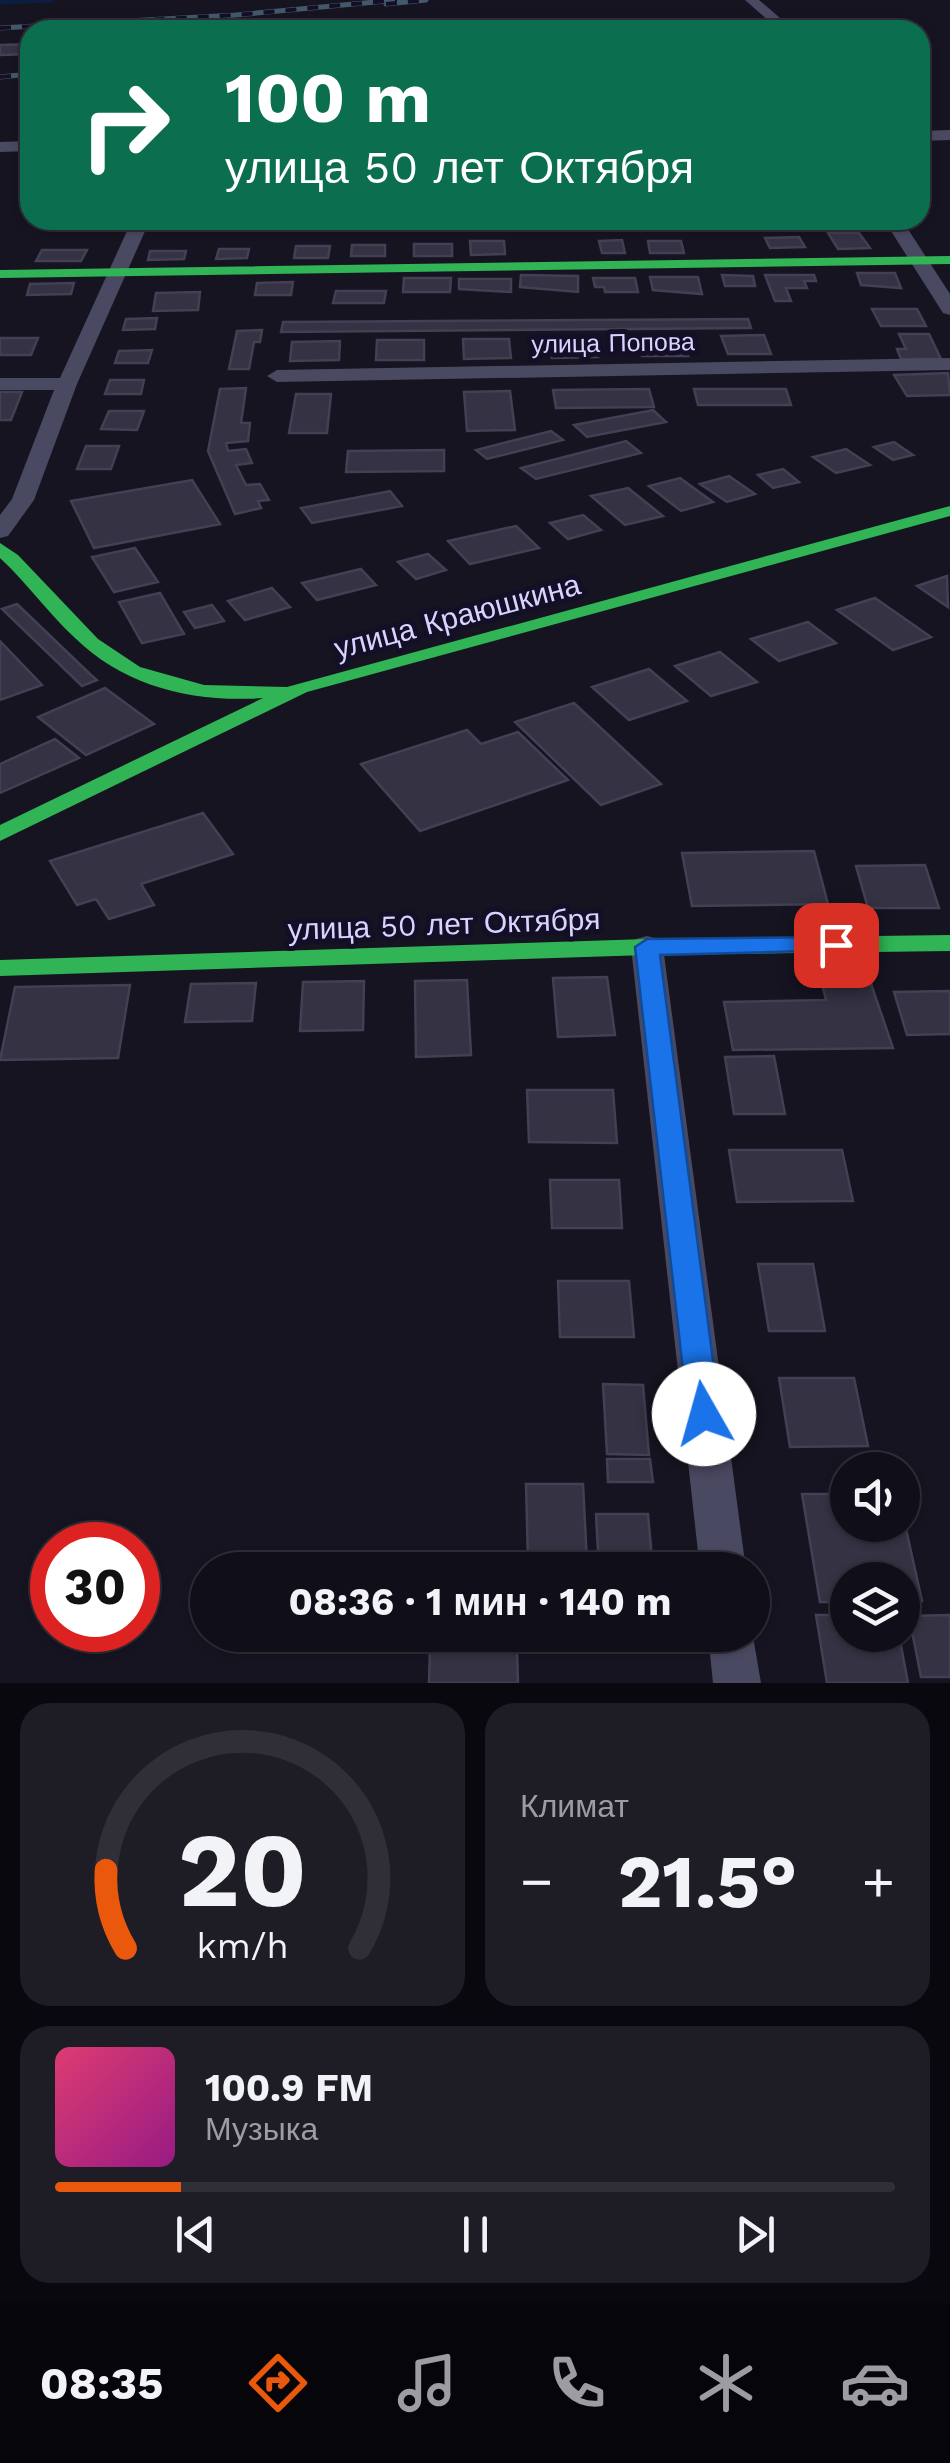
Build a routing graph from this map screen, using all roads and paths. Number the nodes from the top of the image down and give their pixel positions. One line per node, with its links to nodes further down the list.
1 (752, 0): 2 (street)
2 (775, 20)
3 (135, 230): 7 (street)
4 (900, 230): 5 (street)
5 (921, 260): 6 (street); 7 (street); 9 (street)
6 (950, 260)
7 (114, 272): 8 (street); 13 (street)
8 (0, 274)
9 (950, 309)
10 (950, 364): 11 (street, улица Попова)
11 (277, 376)
12 (0, 384): 13 (street)
13 (67, 384): 15 (street)
14 (950, 511): 17 (street, улица Краюшкина)
15 (0, 532)
16 (0, 548): 17 (street)
17 (300, 688): 18 (street, улица Краюшкина)
18 (0, 834)
19 (950, 943): 20 (street, улица 50 лет Октября)
20 (647, 947): 21 (street, улица 50 лет Октября); 22 (street)
21 (0, 968)
22 (721, 1552)
23 (733, 1652): 24 (street)
24 (737, 1683)

